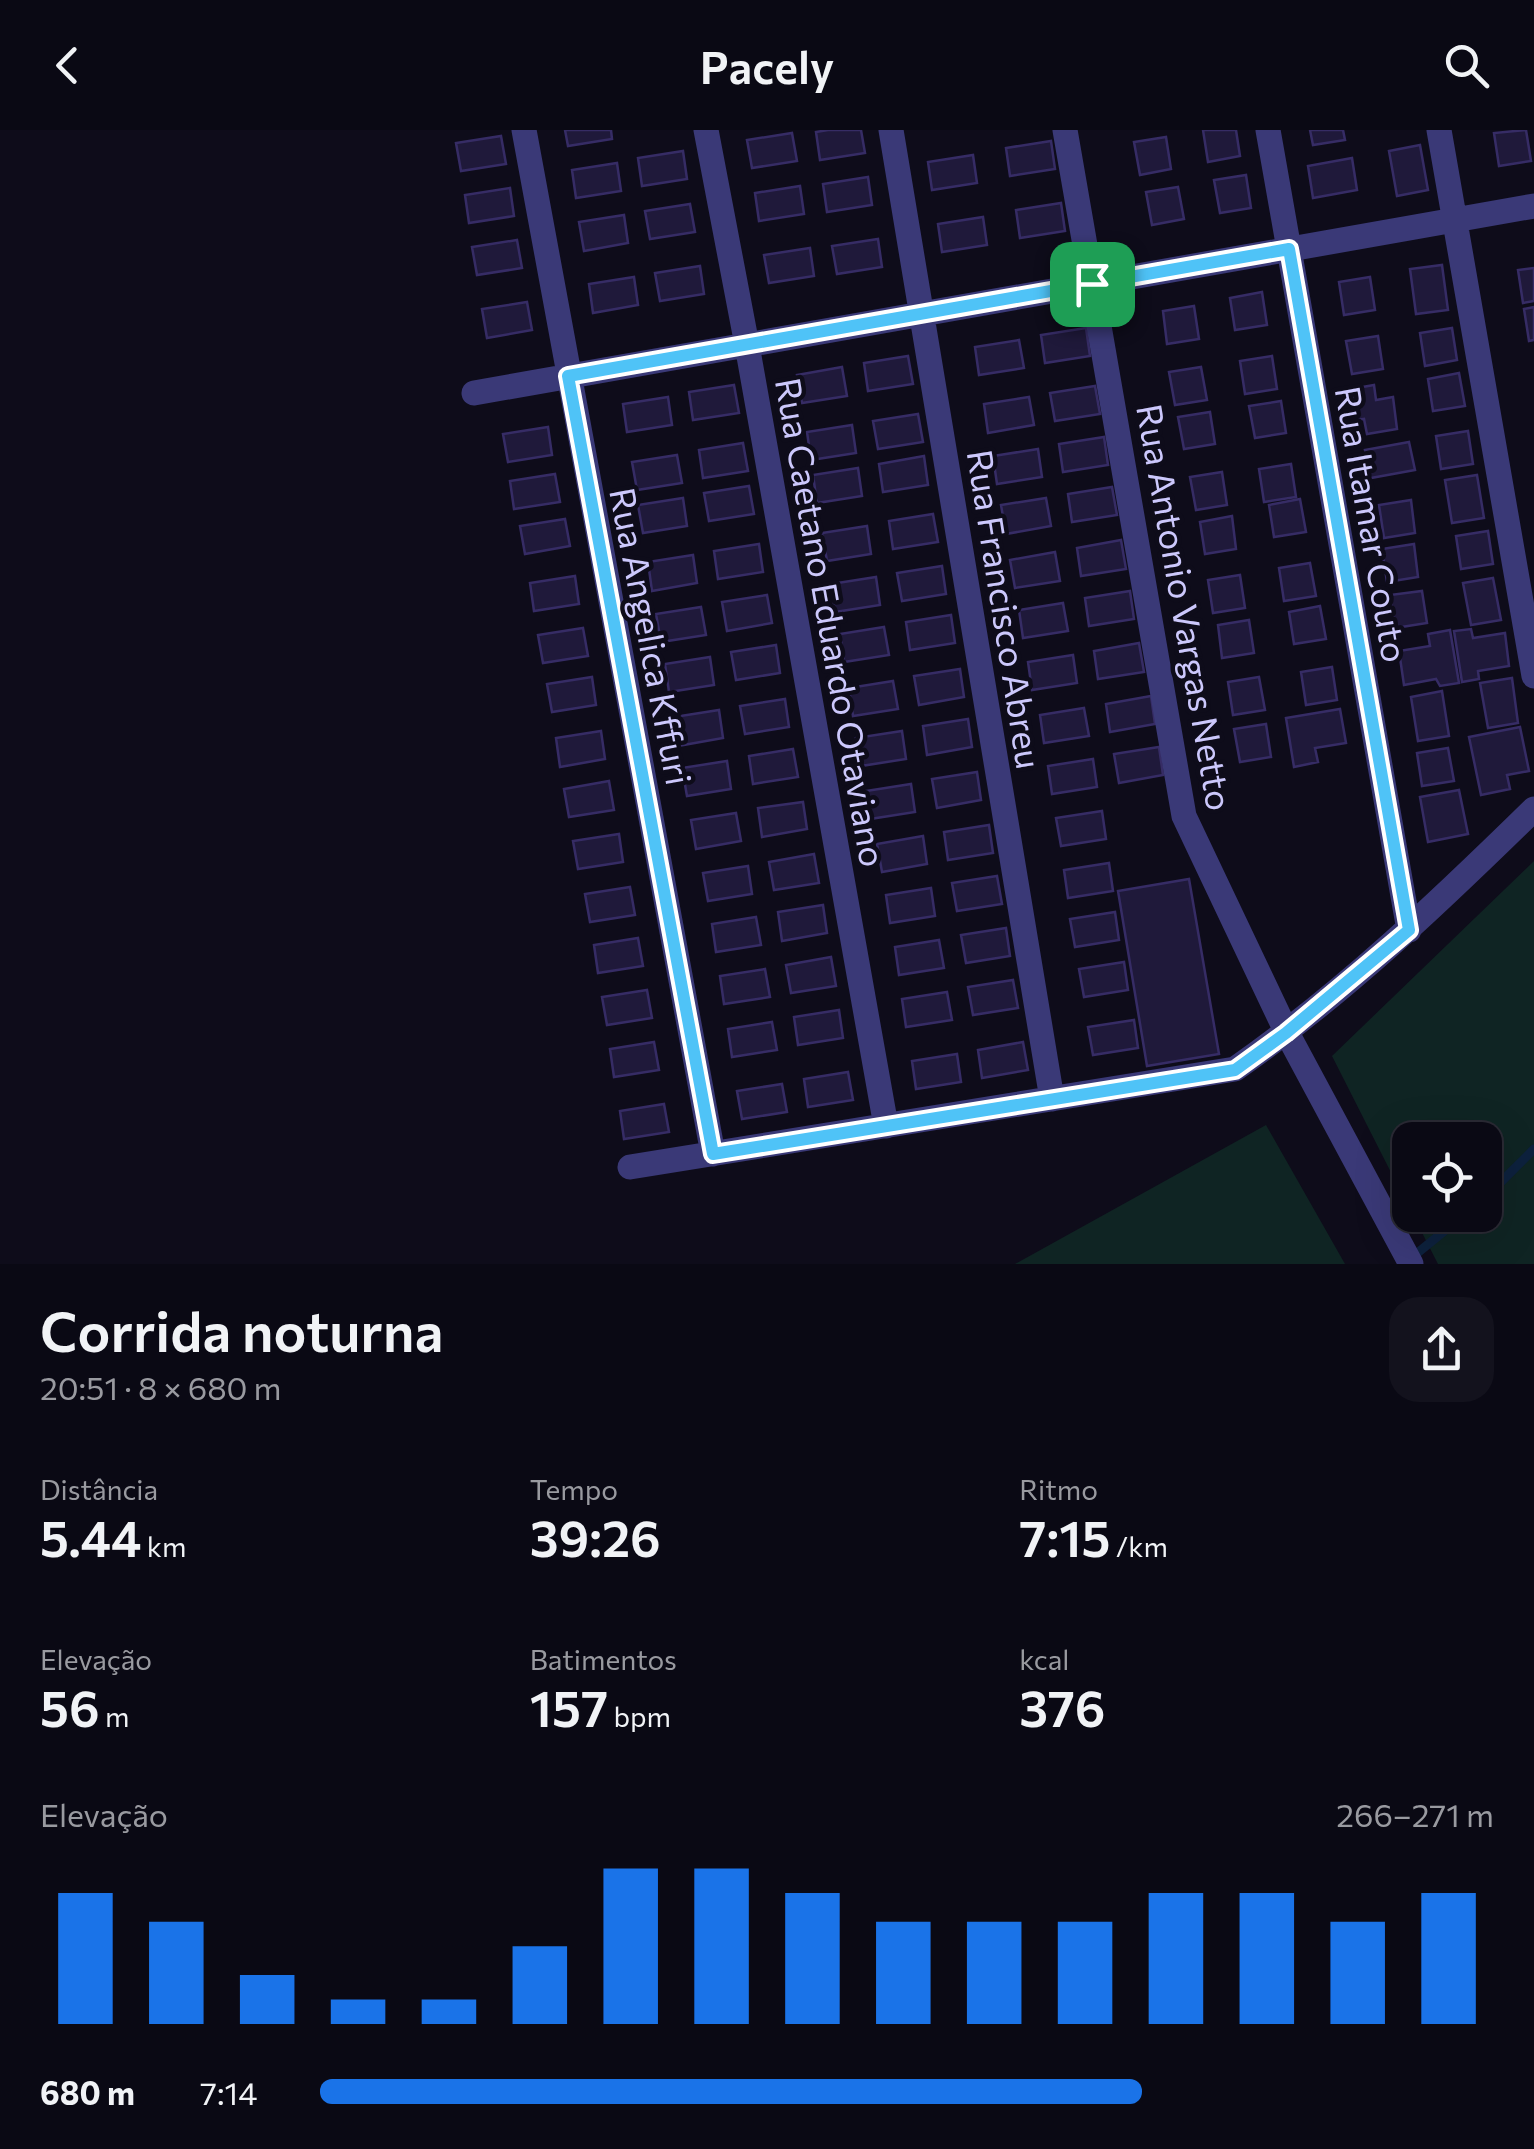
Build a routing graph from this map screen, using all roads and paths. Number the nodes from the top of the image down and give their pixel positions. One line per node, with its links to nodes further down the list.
1 (524, 130): 13 (street, Rua Angelica Kffuri)
2 (706, 130): 12 (street, Rua Caetano Eduardo Otaviano)
3 (891, 130): 11 (street, Rua Francisco Abreu)
4 (1065, 130): 10 (street, Rua Antonio Vargas Netto)
5 (1268, 130): 9 (street, Rua Itamar Couto)
6 (1439, 130): 8 (street)
7 (1534, 206): 8 (street)
8 (1455, 220): 9 (street); 15 (street)
9 (1289, 249): 10 (street); 17 (street, Rua Itamar Couto)
10 (1092, 284): 11 (street); 18 (street, Rua Antonio Vargas Netto)
11 (922, 314): 12 (street); 19 (street, Rua Francisco Abreu)
12 (748, 345): 13 (street); 20 (street, Rua Caetano Eduardo Otaviano)
13 (568, 376): 14 (street); 21 (street, Rua Angelica Kffuri)
14 (474, 393)
15 (1534, 676)
16 (1534, 809): 17 (street)
17 (1409, 930): 18 (street)
18 (1286, 1033): 19 (street); 23 (street, Rua Antonio Vargas Netto)
19 (1052, 1099): 20 (street)
20 (886, 1126): 21 (street)
21 (713, 1154): 22 (street)
22 (630, 1168)
23 (1411, 1264)

